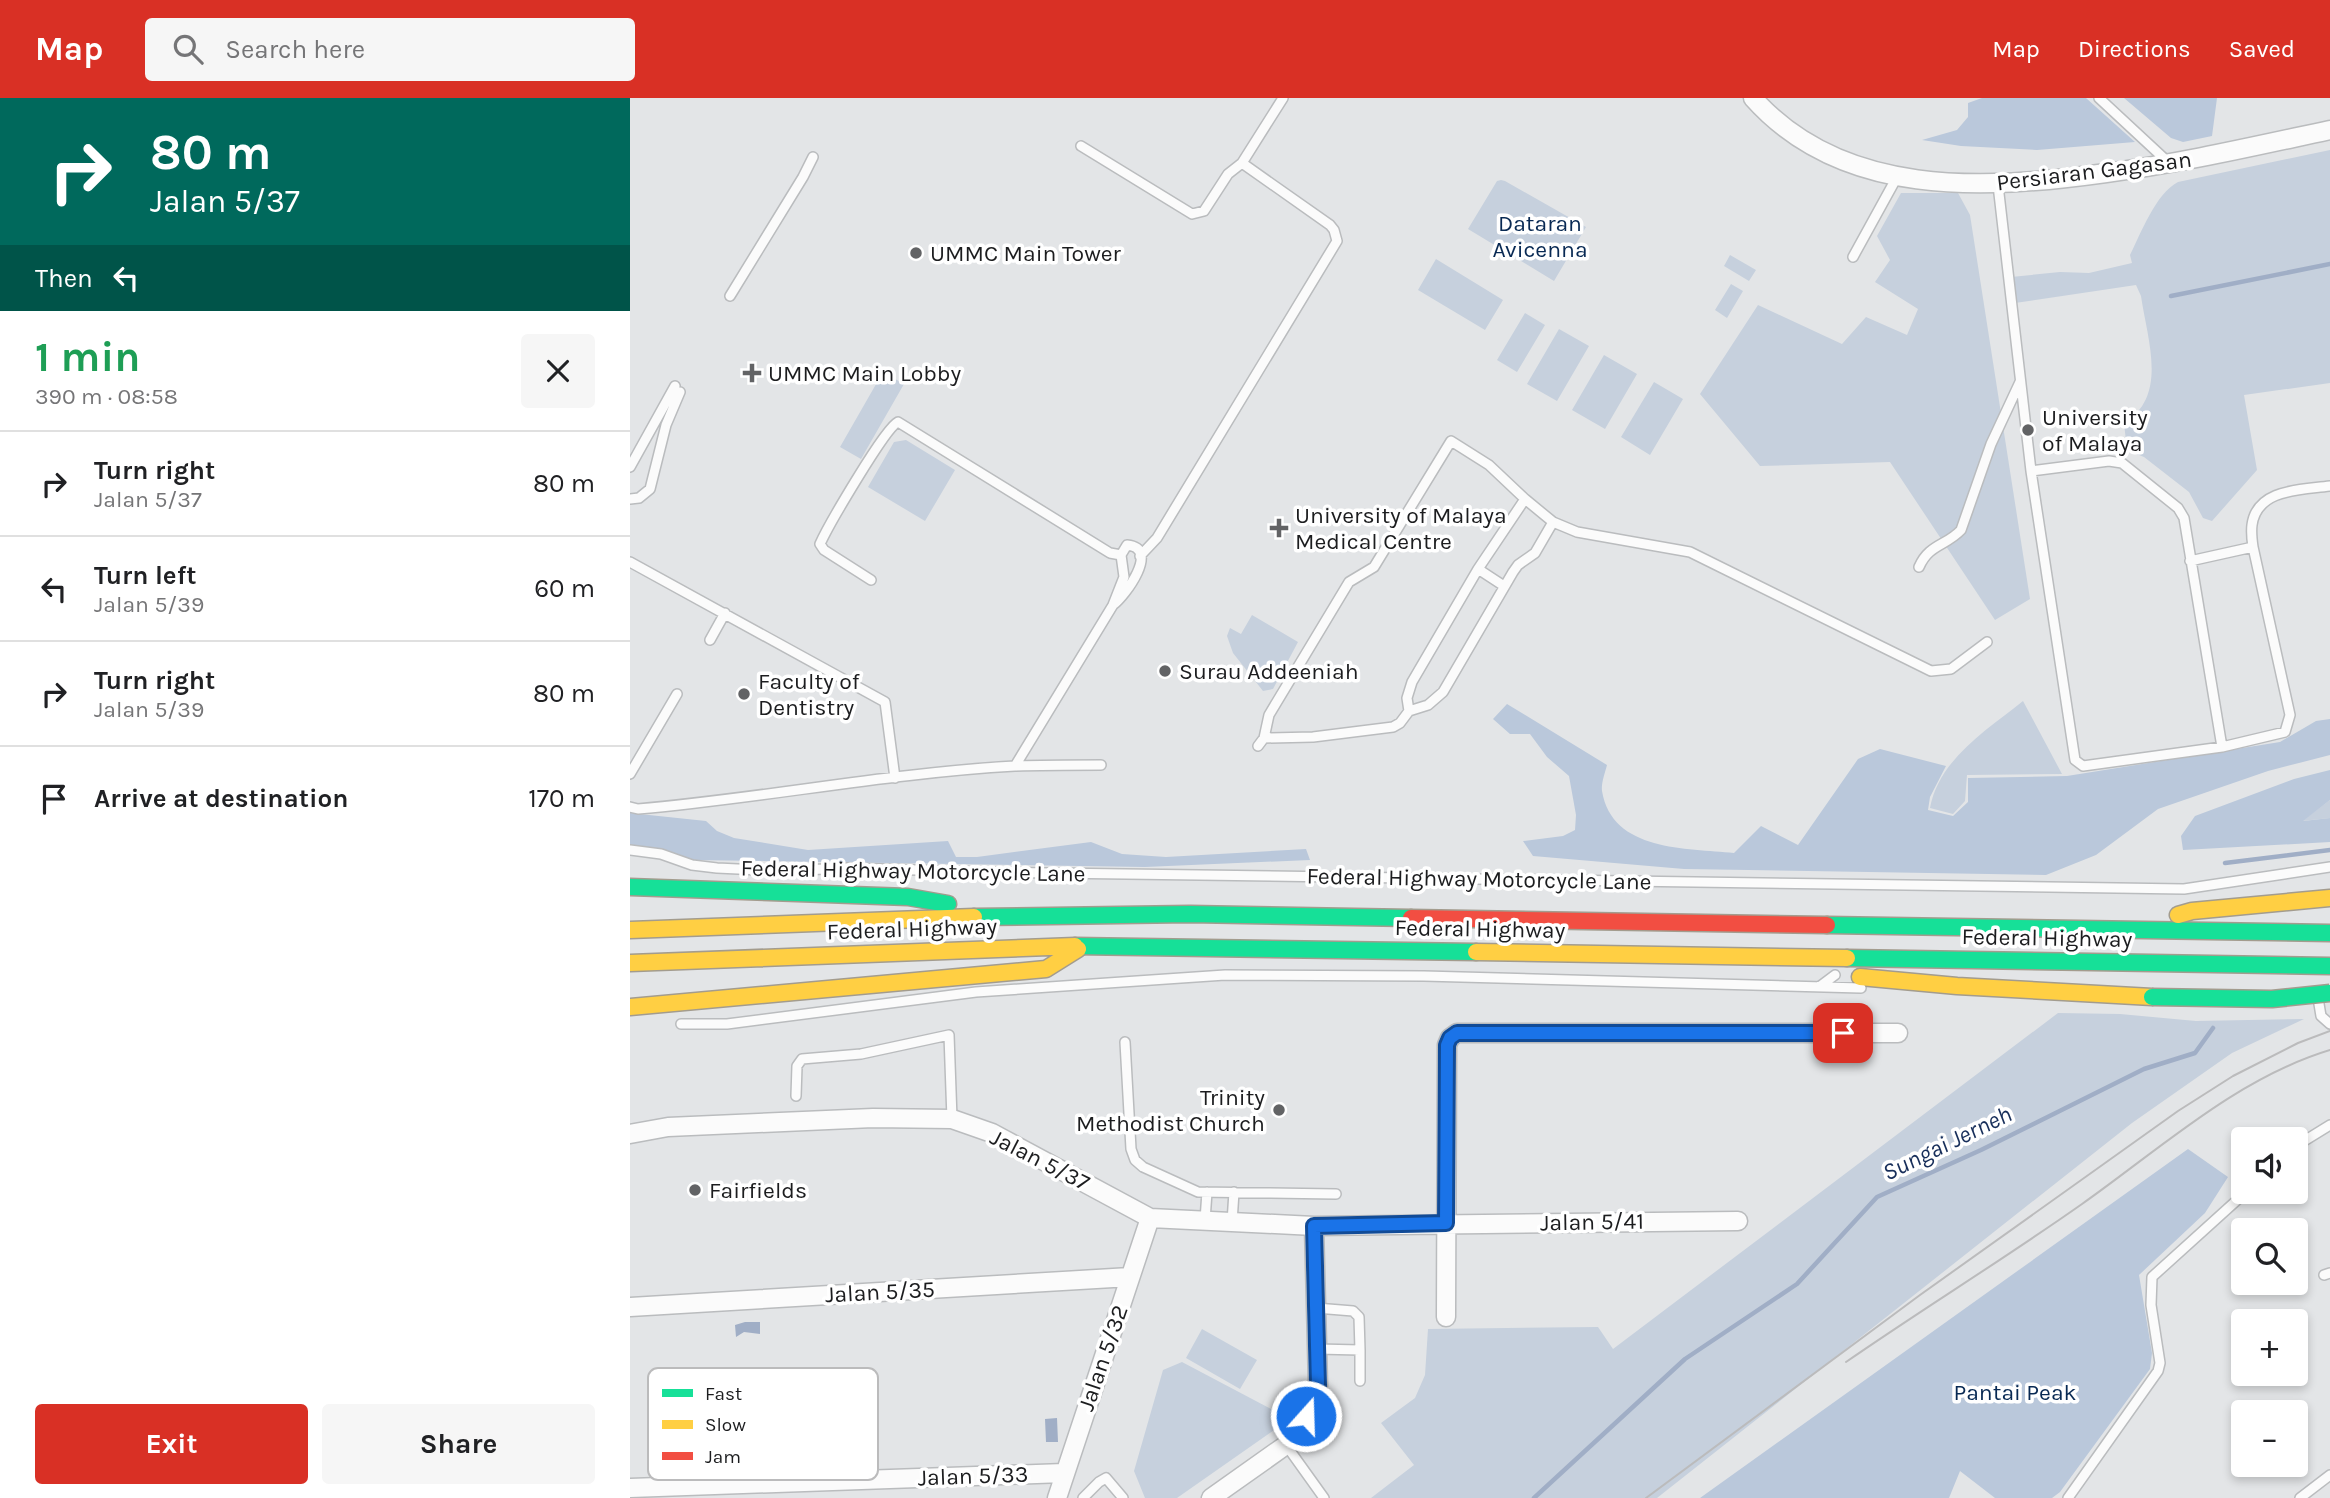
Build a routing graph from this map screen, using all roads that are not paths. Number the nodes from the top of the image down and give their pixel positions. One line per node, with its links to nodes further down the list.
1 (1283, 98): 7 (lane)
2 (1753, 98): 9 (street, Persiaran Gagasan)
3 (2099, 98): 8 (lane)
4 (2330, 130): 8 (street, Persiaran Gagasan)
5 (1081, 146): 7 (lane)
6 (813, 157): 12 (lane)
7 (1242, 163): 22 (lane)
8 (2171, 164): 10 (street, Persiaran Gagasan)
9 (1897, 177): 10 (street, Persiaran Gagasan); 11 (lane)
10 (1998, 185): 13 (lane)
11 (1853, 257)
12 (730, 296)
13 (2021, 380): 15 (lane); 25 (lane)
14 (630, 467): 17 (lane)
15 (2031, 471): 23 (lane); 35 (lane)
16 (2330, 486): 20 (lane)
17 (630, 499)
18 (1525, 499): 19 (lane); 26 (lane); 34 (lane)
19 (1553, 522): 28 (lane); 32 (lane)
20 (2253, 547): 23 (lane); 35 (lane)
21 (1121, 555): 22 (lane); 27 (lane); 29 (lane)
22 (1140, 556): 29 (lane)
23 (2190, 561): 35 (lane)
24 (630, 562): 30 (lane)
25 (1919, 567)
26 (1478, 569): 28 (lane); 34 (lane)
27 (871, 580)
28 (1504, 586): 34 (lane)
29 (1113, 605): 37 (lane)
30 (725, 613): 31 (lane); 39 (lane)
31 (709, 640)
32 (1987, 642)
33 (677, 694): 38 (lane)
34 (1409, 711)
35 (2222, 747)
36 (1101, 765): 37 (lane)
37 (1015, 766): 39 (lane)
38 (630, 774)
39 (895, 778): 40 (lane)
40 (630, 807)
41 (630, 850): 43 (lane, Federal Highway Motorcycle Lane)
42 (2330, 867): 43 (lane, Federal Highway Motorcycle Lane)
43 (769, 871): 44 (lane)
44 (743, 878)
45 (730, 881): 47 (lane)
46 (630, 887): 47 (highway)
47 (704, 889): 49 (highway)
48 (2330, 898): 50 (highway)
49 (1018, 915): 50 (highway, Federal Highway); 51 (highway, Federal Highway)
50 (2133, 929): 52 (highway, Federal Highway)
51 (630, 930)
52 (2330, 933)
53 (1082, 946): 54 (highway, Federal Highway); 55 (highway, Federal Highway); 59 (highway)
54 (1760, 956): 56 (highway, Federal Highway); 57 (highway)
55 (630, 963)
56 (2323, 966): 60 (lane)
57 (1835, 975): 58 (lane); 61 (highway)
58 (1819, 987): 61 (lane); 67 (lane)
59 (734, 998): 63 (lane); 64 (highway)
60 (2324, 998): 61 (highway, bridge); 62 (lane); 66 (lane); 69 (lane)
61 (2146, 1002)
62 (2330, 1002)
63 (756, 1005)
64 (630, 1007)
65 (768, 1009): 67 (lane)
66 (2252, 1009)
67 (790, 1016): 68 (lane)
68 (681, 1024)
69 (2330, 1024)
70 (1898, 1033): 85 (street)
71 (1125, 1042): 77 (lane)
72 (796, 1096): 73 (lane)
73 (952, 1119): 75 (street, Jalan 5/37); 81 (street, Jalan 5/37)
74 (2330, 1125): 76 (lane)
75 (630, 1134)
76 (2308, 1139)
77 (1207, 1192): 78 (lane); 82 (lane)
78 (1234, 1192): 79 (lane); 84 (lane)
79 (1336, 1194)
80 (2233, 1204): 105 (lane)
81 (1150, 1218): 82 (street, Jalan 5/37); 87 (street, Jalan 5/32)
82 (1205, 1220): 84 (street, Jalan 5/37)
83 (1738, 1221): 85 (street, Jalan 5/41)
84 (1232, 1222): 86 (street, Jalan 5/37)
85 (1446, 1223): 86 (street, Jalan 5/37); 90 (street)
86 (1314, 1226): 89 (street)
87 (1130, 1277): 88 (street, Jalan 5/35); 95 (street, Jalan 5/32)
88 (630, 1307)
89 (1316, 1308): 91 (street); 92 (lane)
90 (1446, 1317)
91 (1317, 1349): 92 (lane); 94 (street)
92 (1360, 1350): 93 (lane)
93 (1360, 1381)
94 (1286, 1445): 103 (street); 104 (lane)
95 (1065, 1473): 97 (street, Jalan 5/33); 100 (street, Jalan 5/32)
96 (2330, 1475): 106 (lane)
97 (878, 1479)
98 (862, 1480): 99 (street, Jalan 5/33)
99 (630, 1488)
100 (1057, 1498)
101 (1083, 1498): 102 (lane)
102 (1123, 1498)
103 (1211, 1498)
104 (1324, 1498)
105 (2068, 1498)
106 (2300, 1498)

